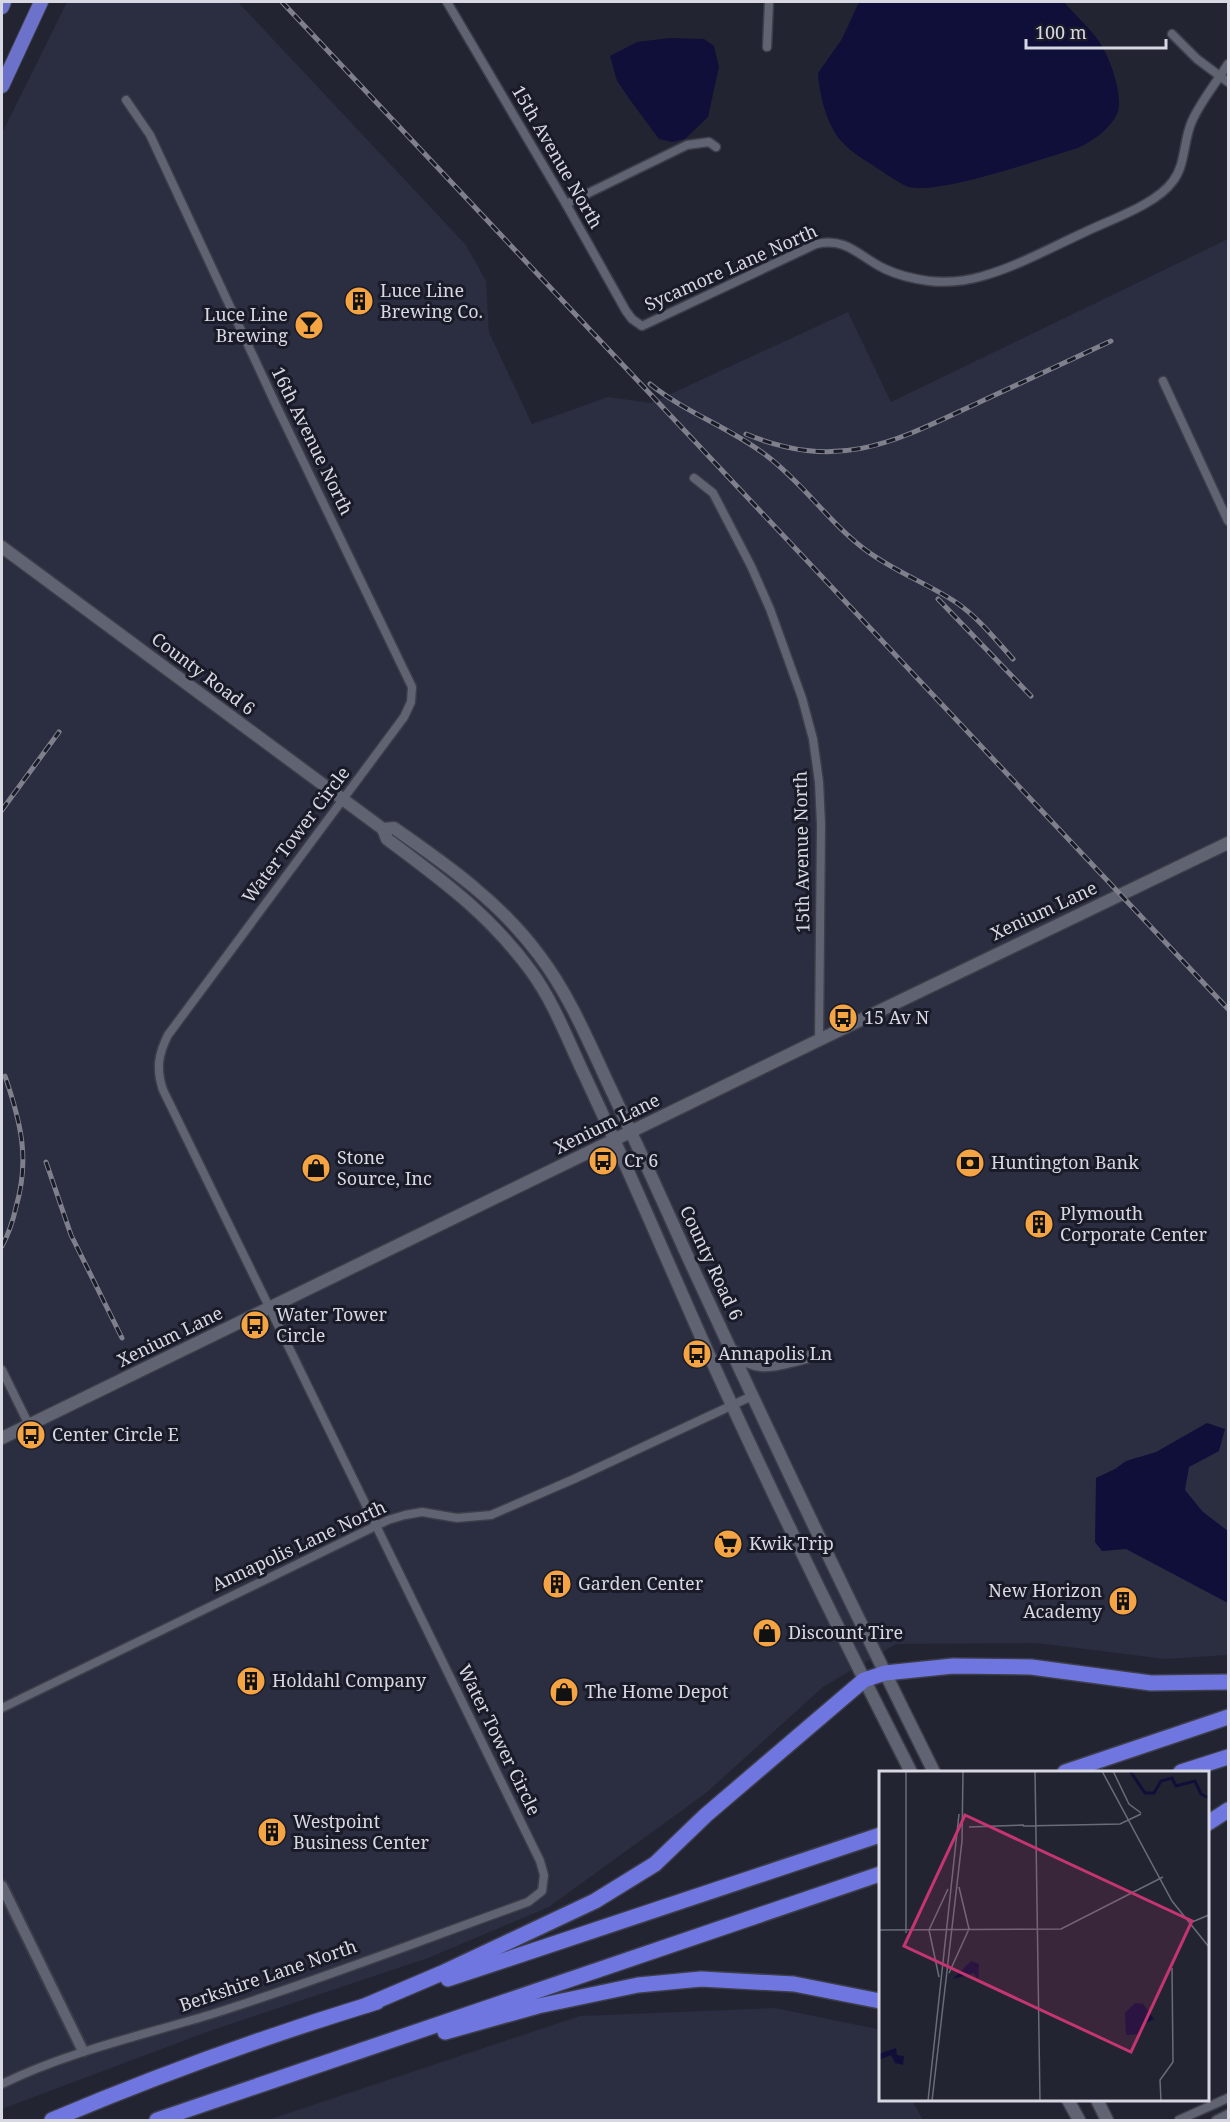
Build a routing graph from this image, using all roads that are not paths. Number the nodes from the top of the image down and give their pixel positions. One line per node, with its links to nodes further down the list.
1 (4, 2): 6 (highway)
2 (32, 2): 8 (highway)
3 (41, 2): 8 (highway)
4 (447, 2): 15 (street, 15th Avenue North)
5 (769, 2): 9 (street)
6 (2, 7)
7 (1172, 34): 11 (street)
8 (20, 45): 12 (highway)
9 (767, 47)
10 (1228, 64): 11 (street, Sycamore Lane North)
11 (1224, 79): 16 (street, Sycamore Lane North)
12 (2, 86)
13 (126, 100): 21 (street, 16th Avenue North)
14 (716, 147): 15 (street)
15 (566, 204): 16 (street, 15th Avenue North)
16 (642, 326)
17 (1163, 381): 19 (street)
18 (694, 478): 25 (street, 15th Avenue North)
19 (1228, 521)
20 (2, 547): 22 (main road, County Road 6)
21 (411, 702): 22 (street, Water Tower Circle)
22 (342, 800): 23 (main road, County Road 6); 28 (street, Water Tower Circle)
23 (383, 829): 26 (main road, County Road 6); 27 (main road, County Road 6)
24 (1228, 843): 25 (main road, Xenium Lane)
25 (819, 1040): 26 (main road, Xenium Lane)
26 (631, 1132): 27 (main road, Xenium Lane); 29 (main road, County Road 6)
27 (615, 1140): 28 (main road, Xenium Lane); 33 (main road, County Road 6)
28 (270, 1308): 34 (main road, Xenium Lane); 36 (street, Water Tower Circle)
29 (730, 1349): 30 (main road); 32 (main road, County Road 6)
30 (807, 1357)
31 (2, 1370): 34 (street)
32 (752, 1396): 33 (street, Annapolis Lane North); 37 (main road, County Road 6)
33 (731, 1406): 36 (street, Annapolis Lane North); 38 (main road, County Road 6)
34 (29, 1425): 35 (main road, Xenium Lane)
35 (2, 1438)
36 (376, 1526): 40 (street, Annapolis Lane North); 52 (street, Water Tower Circle)
37 (885, 1674): 38 (highway); 39 (highway); 44 (main road, County Road 6)
38 (864, 1680): 43 (main road, County Road 6); 54 (highway)
39 (1228, 1682)
40 (2, 1708)
41 (1228, 1718): 45 (highway)
42 (1228, 1757): 46 (highway)
43 (910, 1771)
44 (933, 1771)
45 (1071, 1771)
46 (1187, 1771)
47 (1228, 1810): 48 (highway)
48 (1209, 1822)
49 (879, 1835): 54 (highway)
50 (879, 1874): 55 (highway)
51 (2, 1886): 56 (street)
52 (542, 1892): 56 (street, Berkshire Lane North)
53 (879, 2001): 55 (highway)
54 (367, 2005): 62 (highway)
55 (401, 2037): 63 (highway)
56 (83, 2051): 57 (street, Berkshire Lane North)
57 (2, 2084)
58 (1228, 2098): 66 (street)
59 (1069, 2101): 64 (main road)
60 (1097, 2101): 65 (main road)
61 (1228, 2114): 67 (street)
62 (52, 2121)
63 (157, 2121)
64 (1079, 2121)
65 (1107, 2121)
66 (1179, 2121)
67 (1216, 2121)

